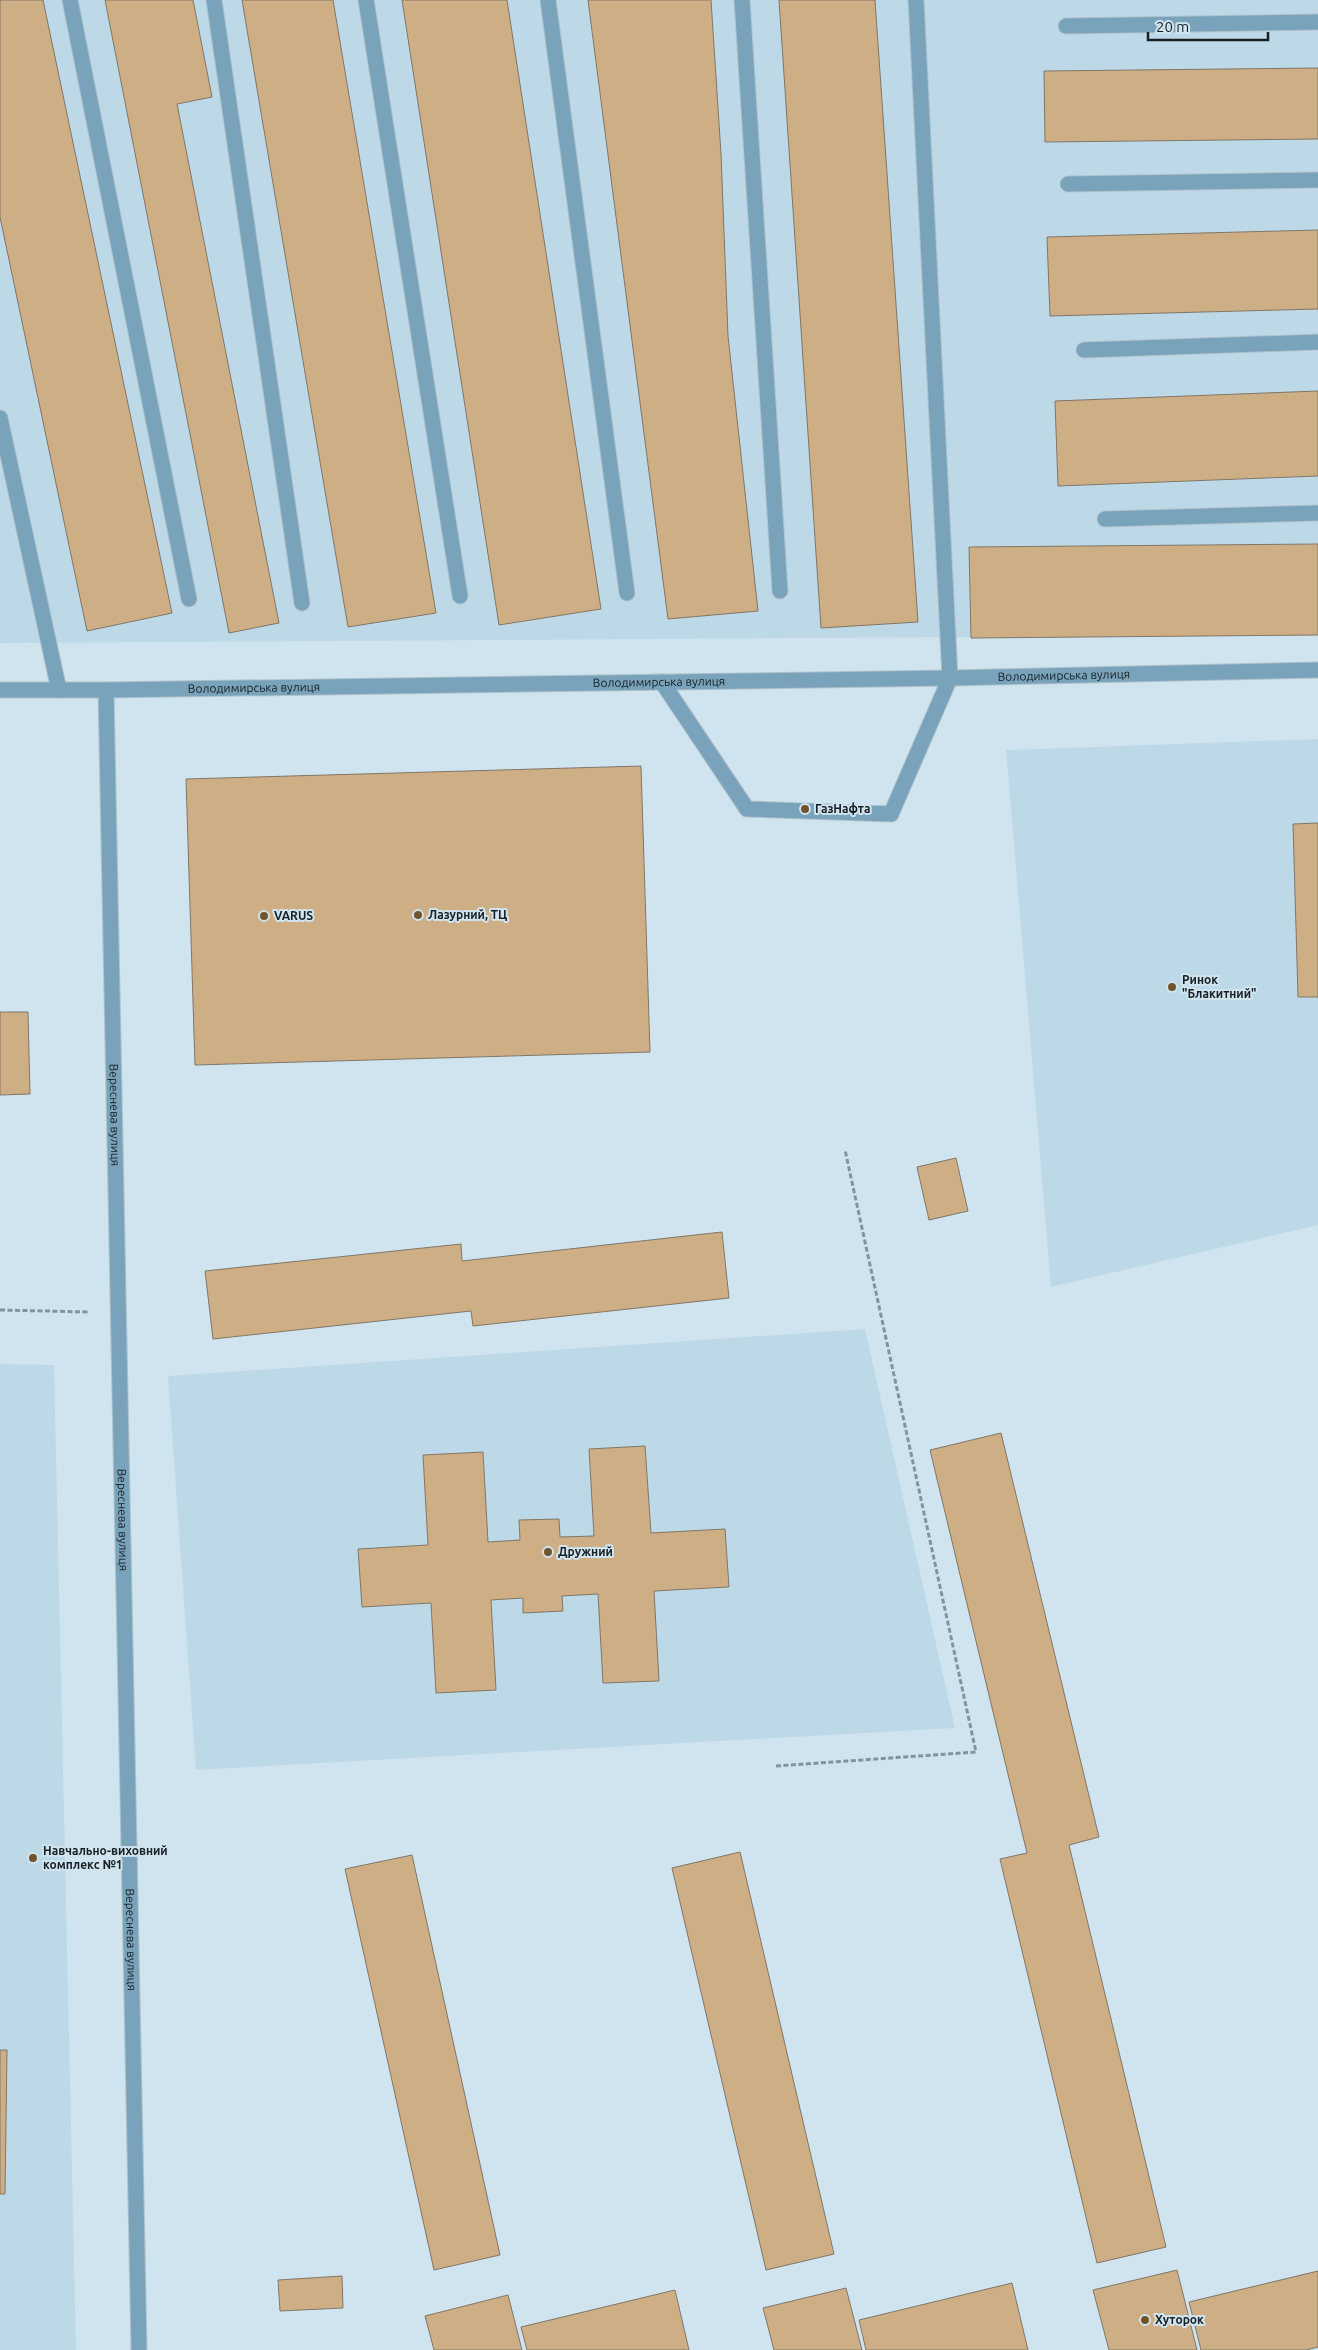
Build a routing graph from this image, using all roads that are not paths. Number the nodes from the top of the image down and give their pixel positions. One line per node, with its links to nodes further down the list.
1 (70, 0): 19 (street)
2 (214, 0): 20 (street)
3 (366, 0): 18 (street)
4 (548, 0): 17 (street)
5 (742, 0): 16 (street)
6 (916, 0): 22 (street)
7 (1318, 22): 8 (street)
8 (1066, 26)
9 (1318, 180): 10 (street)
10 (1068, 184)
11 (1318, 342): 12 (street)
12 (1084, 350)
13 (0, 418): 25 (street)
14 (1318, 513): 15 (street)
15 (1105, 519)
16 (780, 591)
17 (627, 593)
18 (460, 596)
19 (189, 599)
20 (302, 603)
21 (1318, 670): 22 (street, Володимирська вулиця)
22 (950, 678): 23 (street, Володимирська вулиця); 23 (street)
23 (662, 682): 26 (street, Володимирська вулиця)
24 (0, 690): 25 (street, Володимирська вулиця)
25 (59, 690): 26 (street, Володимирська вулиця)
26 (106, 690): 27 (street, Вереснева вулиця)
27 (139, 2350)

